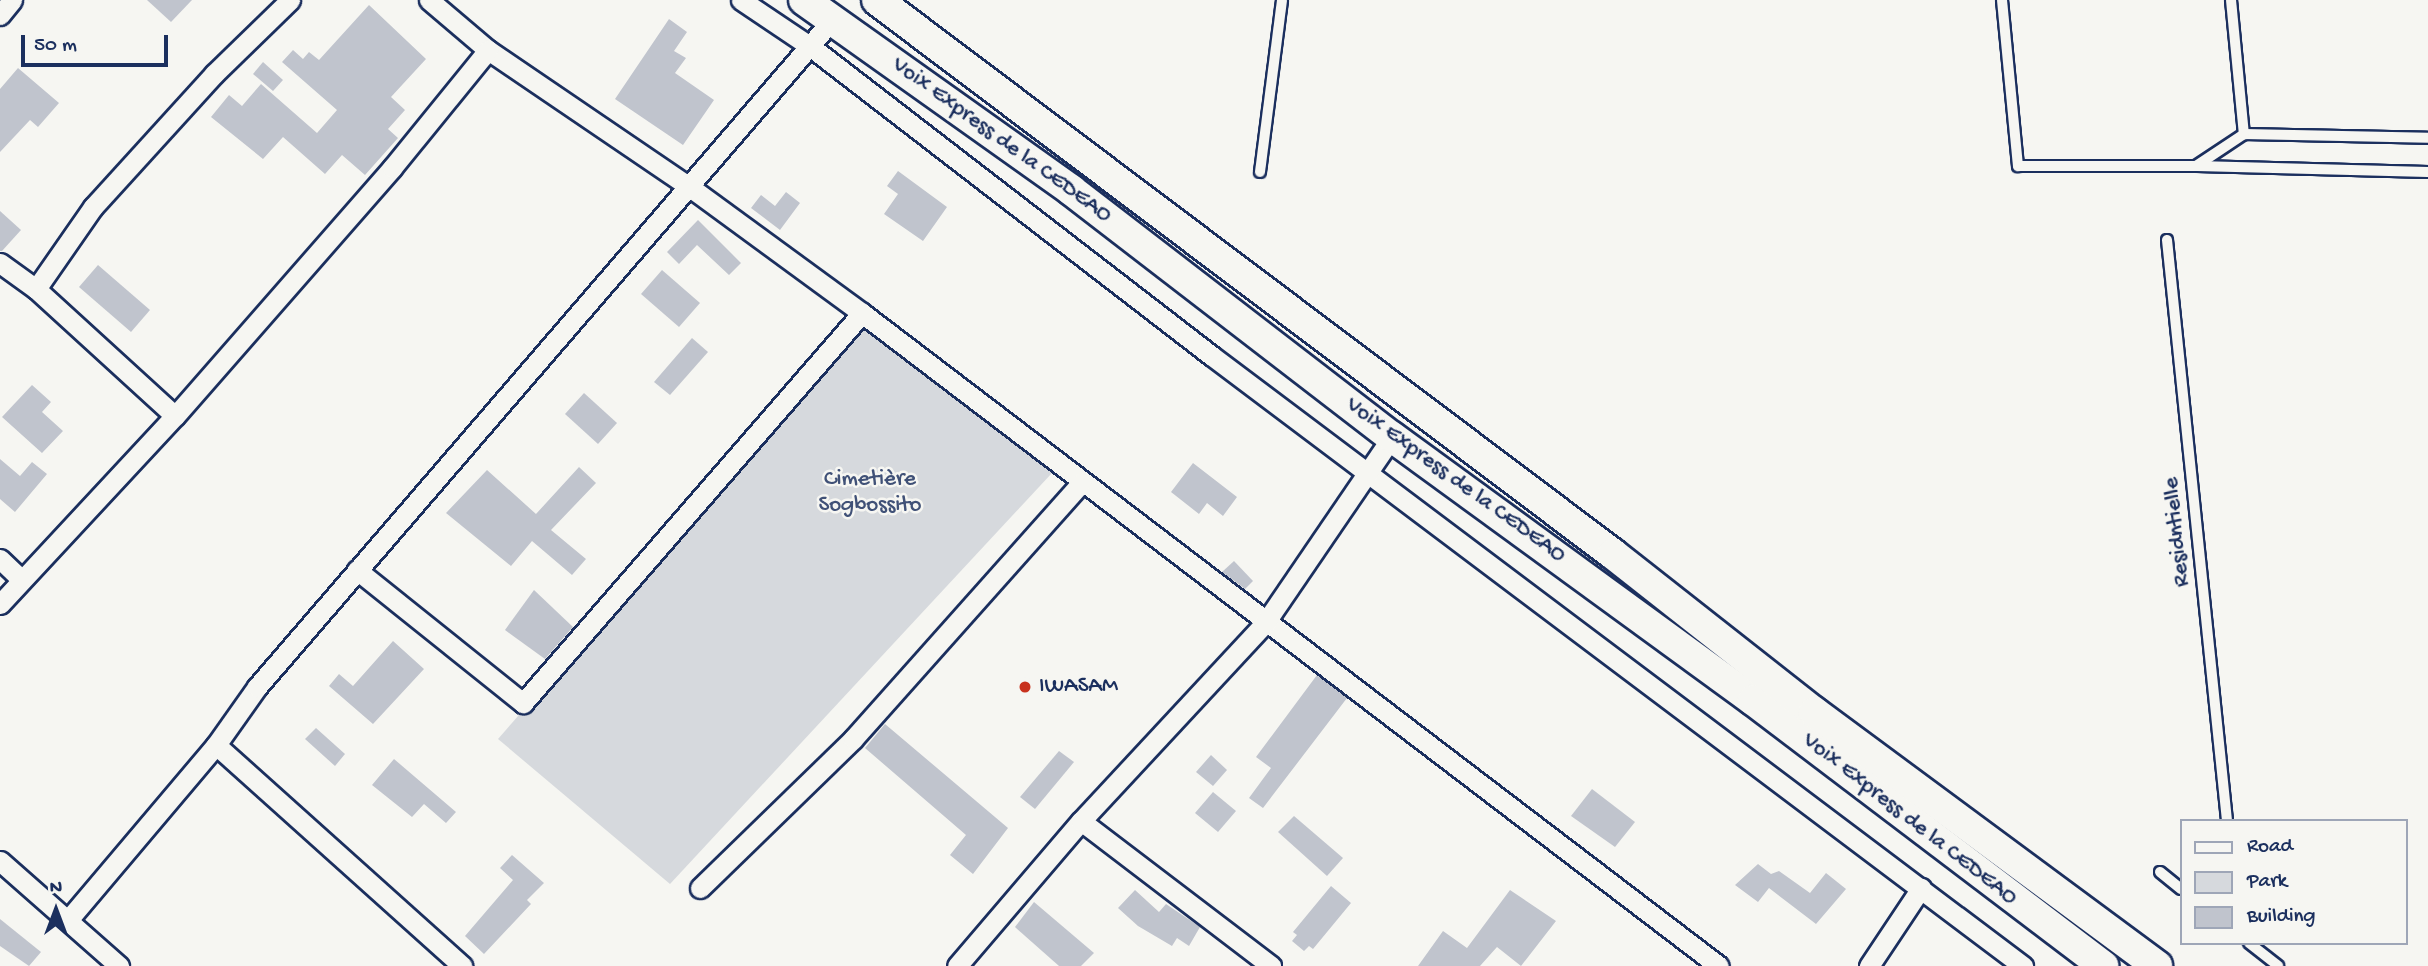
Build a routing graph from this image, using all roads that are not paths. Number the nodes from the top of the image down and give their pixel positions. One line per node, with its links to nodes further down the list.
1 (12, 0): 10 (street)
2 (290, 0): 22 (street)
3 (429, 0): 13 (street)
4 (741, 0): 12 (street)
5 (804, 0): 11 (main road, Voix Express de la CEDEAO)
6 (877, 0): 23 (main road)
7 (1282, 0): 17 (lane)
8 (2002, 0): 16 (lane)
9 (2231, 0): 14 (lane)
10 (0, 15)
11 (832, 20): 12 (street); 25 (main road, Voix Express de la CEDEAO)
12 (811, 47): 19 (street); 28 (street)
13 (488, 50): 19 (street); 26 (street)
14 (2244, 134): 15 (lane); 16 (lane)
15 (2428, 138)
16 (2196, 166): 18 (lane)
17 (1260, 172)
18 (2428, 172)
19 (688, 184): 24 (street); 31 (street)
20 (2167, 240): 36 (lane, Residntielle)
21 (0, 263): 22 (street)
22 (36, 289): 26 (street)
23 (1268, 294): 25 (main road); 53 (main road)
24 (862, 313): 29 (street); 31 (street)
25 (1243, 323): 27 (main road, Voix Express de la CEDEAO)
26 (175, 416): 32 (street)
27 (1392, 437): 28 (street); 52 (main road, Voix Express de la CEDEAO)
28 (1367, 471): 34 (street); 41 (street)
29 (1081, 482): 34 (street); 40 (street)
30 (0, 559): 32 (street)
31 (357, 570): 35 (street)
32 (20, 578): 33 (street)
33 (0, 604)
34 (1265, 623): 37 (street); 49 (street)
35 (216, 745): 43 (street); 46 (street)
36 (2227, 819)
37 (1080, 821): 47 (street); 48 (street)
38 (0, 860): 43 (street)
39 (2160, 872): 42 (lane)
40 (700, 888)
41 (1921, 888): 50 (street); 51 (street)
42 (2180, 888)
43 (68, 920): 45 (street)
44 (2252, 945): 54 (lane)
45 (119, 966)
46 (462, 966)
47 (957, 966)
48 (1271, 966)
49 (1719, 966)
50 (1868, 966)
51 (2023, 966)
52 (2103, 966)
53 (2157, 966)
54 (2278, 966)

